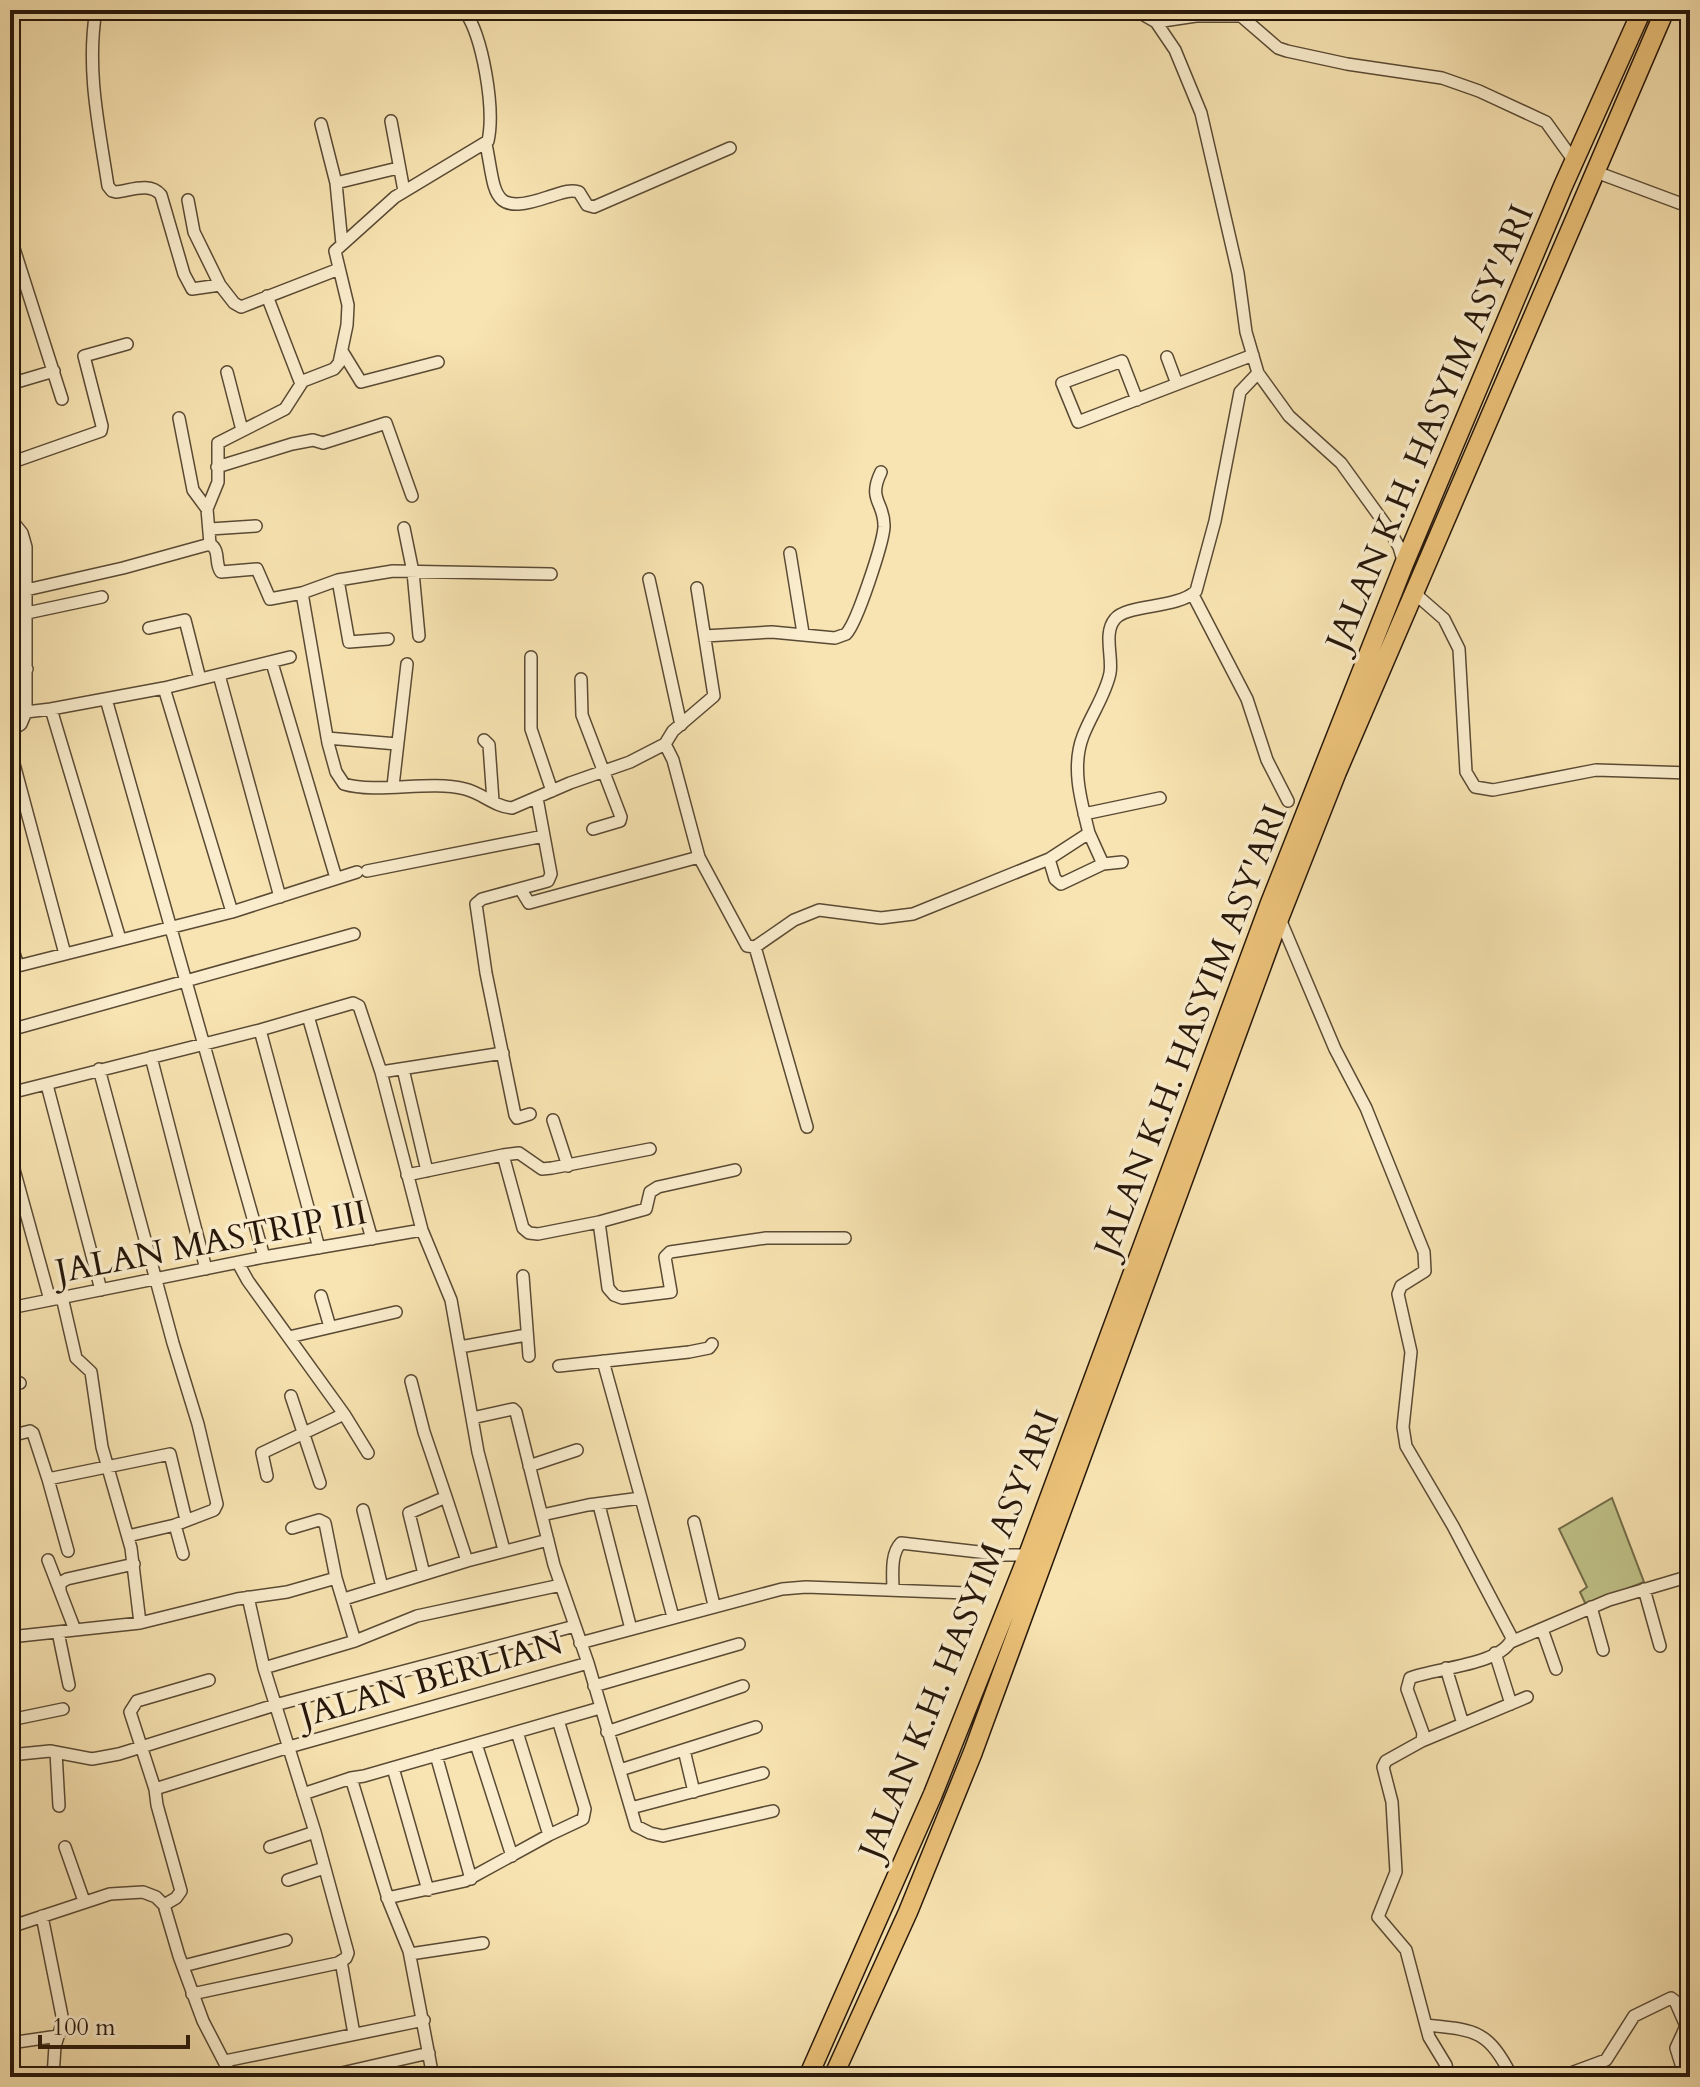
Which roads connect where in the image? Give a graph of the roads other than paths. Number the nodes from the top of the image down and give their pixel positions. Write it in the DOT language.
graph roads {
  1 [pos="96,10"];
  2 [pos="464,10"];
  3 [pos="1135,10"];
  4 [pos="1642,10"];
  5 [pos="1665,10"];
  6 [pos="1156,22"];
  7 [pos="391,121"];
  8 [pos="321,124"];
  9 [pos="486,144"];
  10 [pos="730,148"];
  11 [pos="1574,161"];
  12 [pos="398,168"];
  13 [pos="1596,172"];
  14 [pos="336,183"];
  15 [pos="1588,190"];
  16 [pos="404,191"];
  17 [pos="188,200"];
  18 [pos="1690,207"];
  19 [pos="10,236"];
  20 [pos="342,244"];
  21 [pos="339,269"];
  22 [pos="220,285"];
  23 [pos="1518,292"];
  24 [pos="267,296"];
  25 [pos="1528,329"];
  26 [pos="127,344"];
  27 [pos="342,351"];
  28 [pos="1253,355"];
  29 [pos="1167,357"];
  30 [pos="438,362"];
  31 [pos="54,371"];
  32 [pos="227,372"];
  33 [pos="1258,373"];
  34 [pos="10,384"];
  35 [pos="301,384"];
  36 [pos="1177,384"];
  37 [pos="62,399"];
  38 [pos="1137,400"];
  39 [pos="179,418"];
  40 [pos="1465,419"];
  41 [pos="242,430"];
  42 [pos="10,463"];
  43 [pos="217,467"];
  44 [pos="881,472"];
  45 [pos="412,496"];
  46 [pos="207,509"];
  47 [pos="10,518"];
  48 [pos="256,526"];
  49 [pos="404,528"];
  50 [pos="210,529"];
  51 [pos="210,544"];
  52 [pos="790,553"];
  53 [pos="1404,564"];
  54 [pos="413,572"];
  55 [pos="551,574"];
  56 [pos="649,579"];
  57 [pos="338,580"];
  58 [pos="697,588"];
  59 [pos="26,590"];
  60 [pos="1415,591"];
  61 [pos="302,593"];
  62 [pos="1193,595"];
  63 [pos="102,597"];
  64 [pos="27,613"];
  65 [pos="149,628"];
  66 [pos="803,633"];
  67 [pos="419,636"];
  68 [pos="705,636"];
  69 [pos="388,639"];
  70 [pos="290,657"];
  71 [pos="531,657"];
  72 [pos="272,663"];
  73 [pos="407,664"];
  74 [pos="27,669"];
  75 [pos="10,670"];
  76 [pos="219,675"];
  77 [pos="200,679"];
  78 [pos="581,679"];
  79 [pos="164,688"];
  80 [pos="106,699"];
  81 [pos="51,709"];
  82 [pos="26,712"];
  83 [pos="681,725"];
  84 [pos="10,731"];
  85 [pos="327,738"];
  86 [pos="484,740"];
  87 [pos="397,744"];
  88 [pos="665,744"];
  89 [pos="10,749"];
  90 [pos="602,772"];
  91 [pos="1690,773"];
  92 [pos="393,786"];
  93 [pos="552,791"];
  94 [pos="537,798"];
  95 [pos="1160,798"];
  96 [pos="493,801"];
  97 [pos="1288,801"];
  98 [pos="1084,814"];
  99 [pos="593,829"];
  100 [pos="1089,833"];
  101 [pos="544,836"];
  102 [pos="699,857"];
  103 [pos="1049,859"];
  104 [pos="1122,862"];
  105 [pos="1103,864"];
  106 [pos="336,878"];
  107 [pos="521,890"];
  108 [pos="280,897"];
  109 [pos="232,912"];
  110 [pos="1279,919"];
  111 [pos="170,927"];
  112 [pos="354,934"];
  113 [pos="120,939"];
  114 [pos="10,940"];
  115 [pos="755,947"];
  116 [pos="65,954"];
  117 [pos="14,967"];
  118 [pos="185,980"];
  119 [pos="308,1016"];
  120 [pos="10,1030"];
  121 [pos="260,1030"];
  122 [pos="203,1043"];
  123 [pos="503,1053"];
  124 [pos="151,1057"];
  125 [pos="99,1069"];
  126 [pos="403,1069"];
  127 [pos="381,1072"];
  128 [pos="47,1085"];
  129 [pos="10,1093"];
  130 [pos="530,1114"];
  131 [pos="553,1120"];
  132 [pos="807,1127"];
  133 [pos="650,1149"];
  134 [pos="10,1155"];
  135 [pos="503,1155"];
  136 [pos="568,1166"];
  137 [pos="735,1170"];
  138 [pos="427,1171"];
  139 [pos="407,1175"];
  140 [pos="599,1222"];
  141 [pos="422,1230"];
  142 [pos="845,1238"];
  143 [pos="372,1239"];
  144 [pos="319,1248"];
  145 [pos="264,1257"];
  146 [pos="238,1263"];
  147 [pos="206,1269"];
  148 [pos="523,1276"];
  149 [pos="156,1279"];
  150 [pos="101,1290"];
  151 [pos="321,1296"];
  152 [pos="56,1298"];
  153 [pos="10,1308"];
  154 [pos="396,1312"];
  155 [pos="330,1327"];
  156 [pos="526,1335"];
  157 [pos="289,1337"];
  158 [pos="712,1344"];
  159 [pos="460,1347"];
  160 [pos="529,1356"];
  161 [pos="603,1361"];
  162 [pos="559,1366"];
  163 [pos="411,1381"];
  164 [pos="291,1396"];
  165 [pos="344,1414"];
  166 [pos="472,1418"];
  167 [pos="305,1434"];
  168 [pos="10,1436"];
  169 [pos="577,1450"];
  170 [pos="368,1453"];
  171 [pos="108,1465"];
  172 [pos="529,1466"];
  173 [pos="267,1476"];
  174 [pos="48,1479"];
  175 [pos="320,1483"];
  176 [pos="446,1497"];
  177 [pos="641,1498"];
  178 [pos="599,1505"];
  179 [pos="363,1510"];
  180 [pos="542,1515"];
  181 [pos="181,1522"];
  182 [pos="694,1522"];
  183 [pos="292,1528"];
  184 [pos="128,1536"];
  185 [pos="548,1540"];
  186 [pos="504,1550"];
  187 [pos="68,1551"];
  188 [pos="183,1554"];
  189 [pos="1028,1555"];
  190 [pos="48,1560"];
  191 [pos="467,1561"];
  192 [pos="134,1564"];
  193 [pos="424,1574"];
  194 [pos="1690,1576"];
  195 [pos="336,1578"];
  196 [pos="561,1585"];
  197 [pos="382,1587"];
  198 [pos="60,1589"];
  199 [pos="1644,1589"];
  200 [pos="893,1590"];
  201 [pos="967,1593"];
  202 [pos="248,1597"];
  203 [pos="344,1599"];
  204 [pos="714,1605"];
  205 [pos="1591,1607"];
  206 [pos="673,1617"];
  207 [pos="140,1623"];
  208 [pos="575,1626"];
  209 [pos="631,1629"];
  210 [pos="1542,1629"];
  211 [pos="75,1630"];
  212 [pos="58,1632"];
  213 [pos="10,1637"];
  214 [pos="355,1641"];
  215 [pos="1511,1642"];
  216 [pos="580,1643"];
  217 [pos="739,1644"];
  218 [pos="1660,1646"];
  219 [pos="1603,1650"];
  220 [pos="1495,1653"];
  221 [pos="588,1663"];
  222 [pos="264,1668"];
  223 [pos="1446,1668"];
  224 [pos="1556,1669"];
  225 [pos="209,1680"];
  226 [pos="69,1685"];
  227 [pos="594,1686"];
  228 [pos="743,1686"];
  229 [pos="1527,1697"];
  230 [pos="1511,1704"];
  231 [pos="275,1705"];
  232 [pos="600,1708"];
  233 [pos="63,1709"];
  234 [pos="10,1720"];
  235 [pos="558,1720"];
  236 [pos="1463,1724"];
  237 [pos="756,1727"];
  238 [pos="517,1732"];
  239 [pos="607,1732"];
  240 [pos="1422,1741"];
  241 [pos="476,1744"];
  242 [pos="289,1747"];
  243 [pos="142,1748"];
  244 [pos="684,1750"];
  245 [pos="56,1752"];
  246 [pos="10,1755"];
  247 [pos="436,1755"];
  248 [pos="393,1768"];
  249 [pos="620,1770"];
  250 [pos="763,1773"];
  251 [pos="351,1778"];
  252 [pos="155,1789"];
  253 [pos="694,1792"];
  254 [pos="303,1794"];
  255 [pos="59,1806"];
  256 [pos="631,1808"];
  257 [pos="773,1811"];
  258 [pos="315,1832"];
  259 [pos="549,1835"];
  260 [pos="65,1847"];
  261 [pos="270,1847"];
  262 [pos="512,1856"];
  263 [pos="324,1868"];
  264 [pos="471,1879"];
  265 [pos="288,1880"];
  266 [pos="428,1890"];
  267 [pos="387,1898"];
  268 [pos="84,1901"];
  269 [pos="164,1905"];
  270 [pos="42,1916"];
  271 [pos="10,1927"];
  272 [pos="286,1940"];
  273 [pos="483,1943"];
  274 [pos="410,1954"];
  275 [pos="341,1961"];
  276 [pos="183,1966"];
  277 [pos="192,1994"];
  278 [pos="424,2020"];
  279 [pos="1426,2025"];
  280 [pos="354,2034"];
  281 [pos="58,2036"];
  282 [pos="10,2043"];
  283 [pos="429,2053"];
  284 [pos="225,2061"];
  285 [pos="234,2076"];
  286 [pos="53,2077"];
  287 [pos="324,2077"];
  288 [pos="433,2077"];
  289 [pos="808,2077"];
  290 [pos="833,2077"];
  291 [pos="1449,2077"];
  292 [pos="1512,2077"];
  293 [pos="1560,2077"];
  294 [pos="1685,2077"];
  1 -- 22 [label="street"];
  2 -- 9 [label="street"];
  3 -- 6 [label="street"];
  4 -- 11 [label="highway, JALAN K.H. HASYIM ASY'ARI"];
  5 -- 13 [label="highway, JALAN K.H. HASYIM ASY'ARI"];
  6 -- 11 [label="street"];
  6 -- 28 [label="street"];
  7 -- 12 [label="street"];
  8 -- 14 [label="street"];
  9 -- 10 [label="street"];
  9 -- 16 [label="street"];
  11 -- 23 [label="highway, JALAN K.H. HASYIM ASY'ARI"];
  12 -- 14 [label="street"];
  12 -- 16 [label="street"];
  13 -- 15 [label="highway, JALAN K.H. HASYIM ASY'ARI"];
  13 -- 18 [label="street"];
  14 -- 20 [label="street"];
  15 -- 23 [label="highway"];
  15 -- 25 [label="highway, JALAN K.H. HASYIM ASY'ARI"];
  16 -- 20 [label="street"];
  17 -- 22 [label="street"];
  19 -- 31 [label="street"];
  20 -- 21 [label="street"];
  21 -- 24 [label="street"];
  21 -- 27 [label="street"];
  22 -- 24 [label="street"];
  23 -- 40 [label="highway, JALAN K.H. HASYIM ASY'ARI"];
  24 -- 35 [label="street"];
  25 -- 40 [label="highway"];
  25 -- 60 [label="highway, JALAN K.H. HASYIM ASY'ARI"];
  26 -- 42 [label="street"];
  27 -- 30 [label="street"];
  27 -- 35 [label="street"];
  28 -- 33 [label="street"];
  28 -- 36 [label="street"];
  29 -- 36 [label="street"];
  31 -- 34 [label="street"];
  31 -- 37 [label="street"];
  32 -- 41 [label="street"];
  33 -- 53 [label="street"];
  33 -- 62 [label="street"];
  35 -- 41 [label="street"];
  36 -- 38 [label="street"];
  38 -- 38 [label="street"];
  39 -- 46 [label="street"];
  40 -- 53 [label="highway, JALAN K.H. HASYIM ASY'ARI"];
  41 -- 43 [label="street"];
  43 -- 45 [label="street"];
  43 -- 46 [label="street"];
  44 -- 66 [label="street"];
  46 -- 50 [label="street"];
  47 -- 59 [label="street"];
  48 -- 50 [label="street"];
  49 -- 54 [label="street"];
  50 -- 51 [label="street"];
  51 -- 59 [label="street"];
  51 -- 61 [label="street"];
  52 -- 66 [label="street"];
  53 -- 189 [label="highway, JALAN K.H. HASYIM ASY'ARI"];
  54 -- 55 [label="street"];
  54 -- 57 [label="street"];
  54 -- 67 [label="street"];
  56 -- 83 [label="street"];
  57 -- 61 [label="street"];
  57 -- 69 [label="street"];
  58 -- 68 [label="street"];
  59 -- 64 [label="street"];
  60 -- 91 [label="street"];
  60 -- 110 [label="highway, JALAN K.H. HASYIM ASY'ARI"];
  61 -- 85 [label="street"];
  62 -- 97 [label="street"];
  62 -- 98 [label="street"];
  63 -- 64 [label="street"];
  64 -- 74 [label="street"];
  65 -- 77 [label="street"];
  66 -- 68 [label="street"];
  68 -- 83 [label="street"];
  70 -- 72 [label="street"];
  71 -- 93 [label="street"];
  72 -- 76 [label="street"];
  72 -- 106 [label="street"];
  73 -- 87 [label="street"];
  74 -- 75 [label="street"];
  74 -- 82 [label="street"];
  76 -- 77 [label="street"];
  76 -- 108 [label="street"];
  77 -- 79 [label="street"];
  78 -- 90 [label="street"];
  79 -- 80 [label="street"];
  79 -- 109 [label="street"];
  80 -- 81 [label="street"];
  80 -- 111 [label="street"];
  81 -- 82 [label="street"];
  81 -- 113 [label="street"];
  82 -- 84 [label="street"];
  83 -- 88 [label="street"];
  85 -- 87 [label="street"];
  85 -- 92 [label="street"];
  86 -- 96 [label="street"];
  87 -- 92 [label="street"];
  88 -- 90 [label="street"];
  88 -- 102 [label="street"];
  89 -- 116 [label="street"];
  90 -- 93 [label="street"];
  90 -- 99 [label="street"];
  92 -- 96 [label="street"];
  93 -- 94 [label="street"];
  94 -- 96 [label="street"];
  94 -- 101 [label="street"];
  95 -- 98 [label="street"];
  98 -- 100 [label="street"];
  100 -- 103 [label="street"];
  100 -- 105 [label="street"];
  101 -- 106 [label="street"];
  101 -- 107 [label="street"];
  102 -- 107 [label="street"];
  102 -- 115 [label="street"];
  103 -- 105 [label="street"];
  103 -- 115 [label="street"];
  104 -- 105 [label="street"];
  106 -- 108 [label="street"];
  107 -- 123 [label="street"];
  108 -- 109 [label="street"];
  109 -- 111 [label="street"];
  110 -- 215 [label="street"];
  110 -- 290 [label="highway, JALAN K.H. HASYIM ASY'ARI"];
  111 -- 113 [label="street"];
  111 -- 118 [label="street"];
  112 -- 118 [label="street"];
  113 -- 116 [label="street"];
  114 -- 117 [label="street"];
  115 -- 132 [label="street"];
  116 -- 117 [label="street"];
  118 -- 120 [label="street"];
  118 -- 122 [label="street"];
  119 -- 121 [label="street"];
  119 -- 127 [label="street"];
  119 -- 143 [label="street"];
  121 -- 122 [label="street"];
  121 -- 144 [label="street"];
  122 -- 124 [label="street"];
  122 -- 145 [label="street"];
  123 -- 126 [label="street"];
  123 -- 130 [label="street"];
  124 -- 125 [label="street"];
  124 -- 147 [label="street"];
  125 -- 128 [label="street"];
  125 -- 149 [label="street"];
  126 -- 127 [label="street"];
  126 -- 138 [label="street"];
  127 -- 139 [label="street"];
  128 -- 129 [label="street"];
  128 -- 150 [label="street"];
  131 -- 136 [label="street"];
  133 -- 136 [label="street"];
  134 -- 152 [label="street"];
  135 -- 136 [label="street"];
  135 -- 138 [label="street"];
  135 -- 140 [label="street"];
  137 -- 140 [label="street"];
  138 -- 139 [label="street"];
  139 -- 141 [label="street"];
  140 -- 142 [label="street"];
  141 -- 143 [label="street, JALAN MASTRIP III"];
  141 -- 159 [label="street"];
  143 -- 144 [label="street, JALAN MASTRIP III"];
  144 -- 145 [label="street, JALAN MASTRIP III"];
  145 -- 146 [label="street, JALAN MASTRIP III"];
  146 -- 147 [label="street, JALAN MASTRIP III"];
  146 -- 157 [label="street"];
  147 -- 149 [label="street, JALAN MASTRIP III"];
  148 -- 156 [label="street"];
  149 -- 150 [label="street, JALAN MASTRIP III"];
  149 -- 181 [label="street"];
  150 -- 152 [label="street, JALAN MASTRIP III"];
  151 -- 155 [label="street"];
  152 -- 153 [label="street, JALAN MASTRIP III"];
  152 -- 171 [label="street"];
  154 -- 155 [label="street"];
  155 -- 157 [label="street"];
  156 -- 159 [label="street"];
  156 -- 160 [label="street"];
  157 -- 165 [label="street"];
  158 -- 161 [label="street"];
  159 -- 166 [label="street"];
  161 -- 162 [label="street"];
  161 -- 177 [label="street"];
  163 -- 176 [label="street"];
  164 -- 167 [label="street"];
  165 -- 167 [label="street"];
  165 -- 170 [label="street"];
  166 -- 172 [label="street"];
  166 -- 186 [label="street"];
  167 -- 173 [label="street"];
  167 -- 175 [label="street"];
  168 -- 174 [label="street"];
  169 -- 172 [label="street"];
  171 -- 174 [label="street"];
  171 -- 181 [label="street"];
  171 -- 184 [label="street"];
  172 -- 180 [label="street"];
  174 -- 187 [label="street"];
  176 -- 191 [label="street"];
  176 -- 193 [label="street"];
  177 -- 178 [label="street"];
  177 -- 206 [label="street"];
  178 -- 180 [label="street"];
  178 -- 209 [label="street"];
  179 -- 197 [label="street"];
  180 -- 185 [label="street"];
  181 -- 184 [label="street"];
  181 -- 188 [label="street"];
  182 -- 204 [label="street"];
  183 -- 195 [label="street"];
  184 -- 192 [label="street"];
  185 -- 186 [label="street"];
  185 -- 196 [label="street"];
  186 -- 191 [label="street"];
  189 -- 200 [label="street"];
  189 -- 289 [label="highway, JALAN K.H. HASYIM ASY'ARI"];
  190 -- 198 [label="street"];
  191 -- 193 [label="street"];
  192 -- 198 [label="street"];
  192 -- 207 [label="street"];
  193 -- 197 [label="street"];
  194 -- 199 [label="street"];
  195 -- 202 [label="street"];
  195 -- 203 [label="street"];
  196 -- 208 [label="street"];
  196 -- 214 [label="street"];
  197 -- 203 [label="street"];
  198 -- 211 [label="street"];
  199 -- 205 [label="street"];
  199 -- 218 [label="street"];
  200 -- 201 [label="street"];
  200 -- 204 [label="street"];
  202 -- 207 [label="street"];
  202 -- 222 [label="street"];
  203 -- 214 [label="street"];
  204 -- 206 [label="street"];
  205 -- 210 [label="street"];
  205 -- 219 [label="street"];
  206 -- 209 [label="street"];
  207 -- 211 [label="street"];
  208 -- 216 [label="street"];
  208 -- 231 [label="street"];
  209 -- 216 [label="street"];
  210 -- 215 [label="street"];
  210 -- 224 [label="street"];
  211 -- 212 [label="street"];
  212 -- 213 [label="street"];
  212 -- 226 [label="street"];
  214 -- 222 [label="street"];
  215 -- 220 [label="street"];
  216 -- 221 [label="street"];
  217 -- 227 [label="street"];
  220 -- 223 [label="street"];
  220 -- 230 [label="street"];
  221 -- 227 [label="street"];
  221 -- 242 [label="street, JALAN BERLIAN"];
  222 -- 231 [label="street"];
  223 -- 236 [label="street"];
  223 -- 240 [label="street"];
  225 -- 243 [label="street"];
  227 -- 232 [label="street"];
  228 -- 239 [label="street"];
  229 -- 230 [label="street"];
  230 -- 236 [label="street"];
  231 -- 242 [label="street"];
  231 -- 243 [label="street"];
  232 -- 235 [label="street"];
  232 -- 239 [label="street"];
  233 -- 234 [label="street"];
  235 -- 238 [label="street"];
  235 -- 259 [label="street"];
  236 -- 240 [label="street"];
  237 -- 244 [label="street"];
  238 -- 241 [label="street"];
  238 -- 259 [label="street"];
  239 -- 249 [label="street"];
  240 -- 279 [label="street"];
  241 -- 247 [label="street"];
  241 -- 262 [label="street"];
  242 -- 252 [label="street, JALAN BERLIAN"];
  242 -- 254 [label="street"];
  243 -- 245 [label="street"];
  243 -- 252 [label="street"];
  244 -- 249 [label="street"];
  244 -- 253 [label="street"];
  245 -- 246 [label="street"];
  245 -- 255 [label="street"];
  247 -- 248 [label="street"];
  247 -- 264 [label="street"];
  248 -- 251 [label="street"];
  248 -- 266 [label="street"];
  249 -- 256 [label="street"];
  250 -- 253 [label="street"];
  251 -- 254 [label="street"];
  251 -- 267 [label="street"];
  252 -- 269 [label="street"];
  253 -- 256 [label="street"];
  254 -- 258 [label="street"];
  256 -- 257 [label="street"];
  258 -- 261 [label="street"];
  258 -- 263 [label="street"];
  259 -- 262 [label="street"];
  260 -- 268 [label="street"];
  262 -- 264 [label="street"];
  263 -- 265 [label="street"];
  263 -- 275 [label="street"];
  264 -- 266 [label="street"];
  266 -- 267 [label="street"];
  267 -- 274 [label="street"];
  268 -- 269 [label="street"];
  268 -- 270 [label="street"];
  269 -- 276 [label="street"];
  270 -- 271 [label="street"];
  270 -- 281 [label="street"];
  272 -- 276 [label="street"];
  273 -- 274 [label="street"];
  274 -- 278 [label="street"];
  275 -- 277 [label="street"];
  275 -- 280 [label="street"];
  276 -- 277 [label="street"];
  277 -- 284 [label="street"];
  278 -- 280 [label="street"];
  278 -- 283 [label="street"];
  279 -- 291 [label="street"];
  279 -- 292 [label="street"];
  280 -- 284 [label="street"];
  281 -- 282 [label="street"];
  281 -- 286 [label="street"];
  283 -- 287 [label="street"];
  283 -- 288 [label="street"];
  284 -- 285 [label="street"];
  293 -- 294 [label="street"];
}
